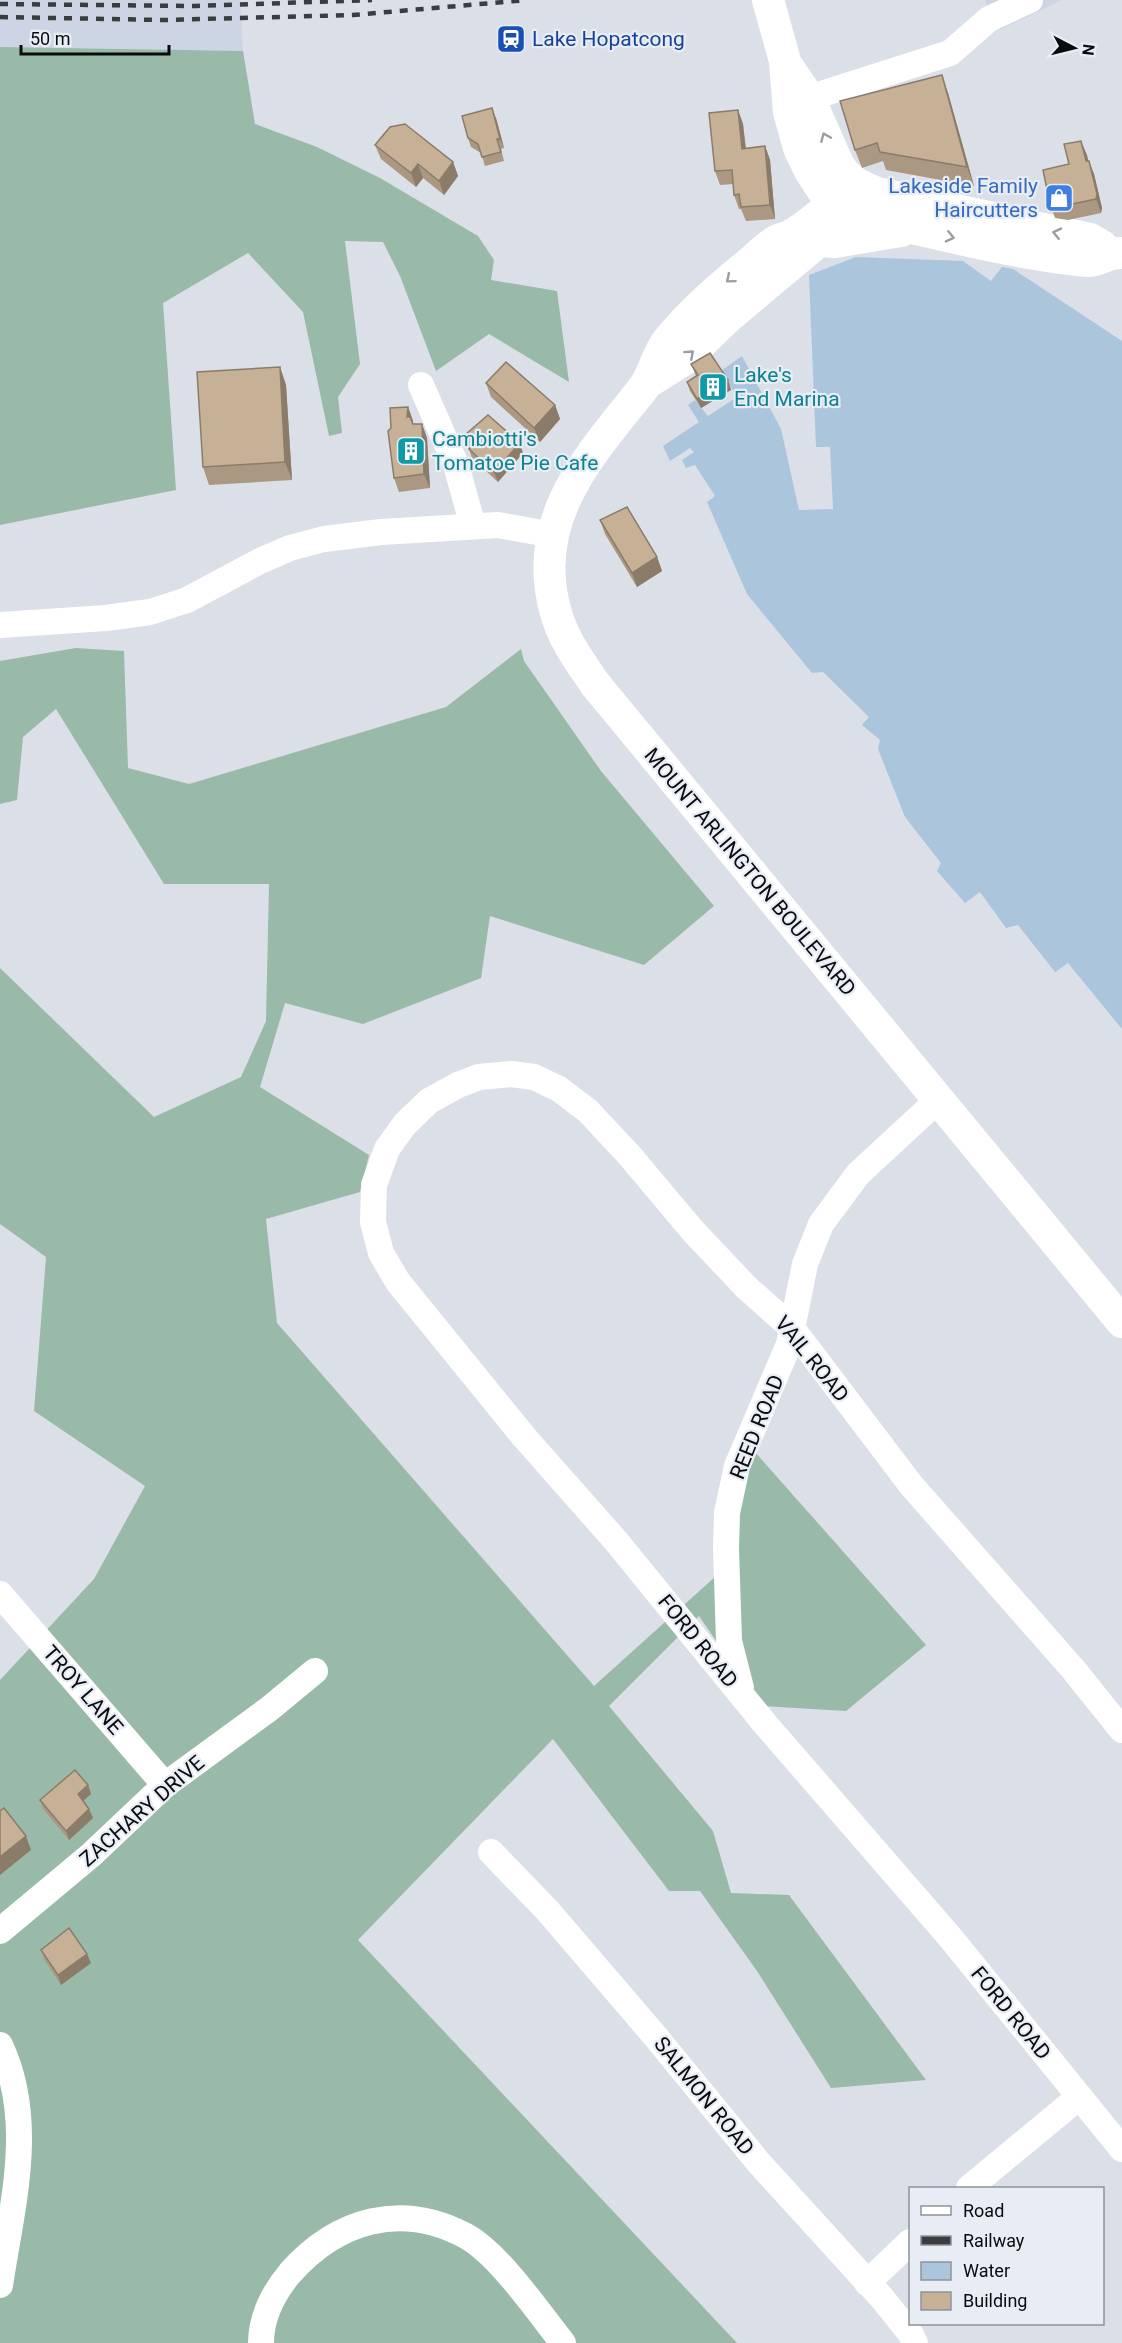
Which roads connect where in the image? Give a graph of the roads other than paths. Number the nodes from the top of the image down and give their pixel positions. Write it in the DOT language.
graph roads {
  1 [pos="768,0"];
  2 [pos="1030,0"];
  3 [pos="785,61"];
  4 [pos="809,98"];
  5 [pos="799,148"];
  6 [pos="845,197"];
  7 [pos="917,229"];
  8 [pos="776,241"];
  9 [pos="819,241"];
  10 [pos="1117,252"];
  11 [pos="647,383"];
  12 [pos="421,385"];
  13 [pos="473,526"];
  14 [pos="553,535"];
  15 [pos="0,625"];
  16 [pos="938,1100"];
  17 [pos="421,1108"];
  18 [pos="1122,1322"];
  19 [pos="792,1328"];
  20 [pos="4,1607"];
  21 [pos="315,1671"];
  22 [pos="744,1698"];
  23 [pos="1122,1730"];
  24 [pos="165,1785"];
  25 [pos="491,1852"];
  26 [pos="0,1931"];
  27 [pos="0,2045"];
  28 [pos="1079,2097"];
  29 [pos="1122,2149"];
  30 [pos="970,2187"];
  31 [pos="909,2243"];
  32 [pos="867,2283"];
  33 [pos="0,2285"];
  34 [pos="261,2343"];
  35 [pos="563,2343"];
  36 [pos="915,2343"];
  1 -- 3 [label="main road"];
  2 -- 4 [label="street"];
  3 -- 4 [label="main road"];
  3 -- 5 [label="main road"];
  6 -- 4 [label="main road, one-way"];
  5 -- 6 [label="main road"];
  5 -- 8 [label="main road"];
  6 -- 7 [label="main road"];
  6 -- 8 [label="main road"];
  6 -- 9 [label="main road"];
  10 -- 6 [label="main road, one-way"];
  7 -- 9 [label="main road"];
  7 -- 10 [label="main road, one-way"];
  8 -- 11 [label="main road, one-way"];
  11 -- 9 [label="main road, one-way"];
  11 -- 14 [label="main road, MOUNT ARLINGTON BOULEVARD"];
  12 -- 13 [label="street"];
  13 -- 14 [label="street"];
  13 -- 15 [label="street"];
  14 -- 16 [label="main road, MOUNT ARLINGTON BOULEVARD"];
  16 -- 18 [label="main road, MOUNT ARLINGTON BOULEVARD"];
  16 -- 19 [label="street, REED ROAD"];
  17 -- 19 [label="street, VAIL ROAD"];
  17 -- 22 [label="street, FORD ROAD"];
  19 -- 22 [label="street, REED ROAD"];
  19 -- 23 [label="street, VAIL ROAD"];
  20 -- 24 [label="street, TROY LANE"];
  21 -- 24 [label="street, ZACHARY DRIVE"];
  22 -- 28 [label="street, FORD ROAD"];
  24 -- 26 [label="street, ZACHARY DRIVE"];
  25 -- 32 [label="street, SALMON ROAD"];
  27 -- 33 [label="street"];
  28 -- 29 [label="street, FORD ROAD"];
  28 -- 30 [label="street"];
  31 -- 32 [label="street"];
  32 -- 36 [label="street, SALMON ROAD"];
  34 -- 35 [label="street"];
}
